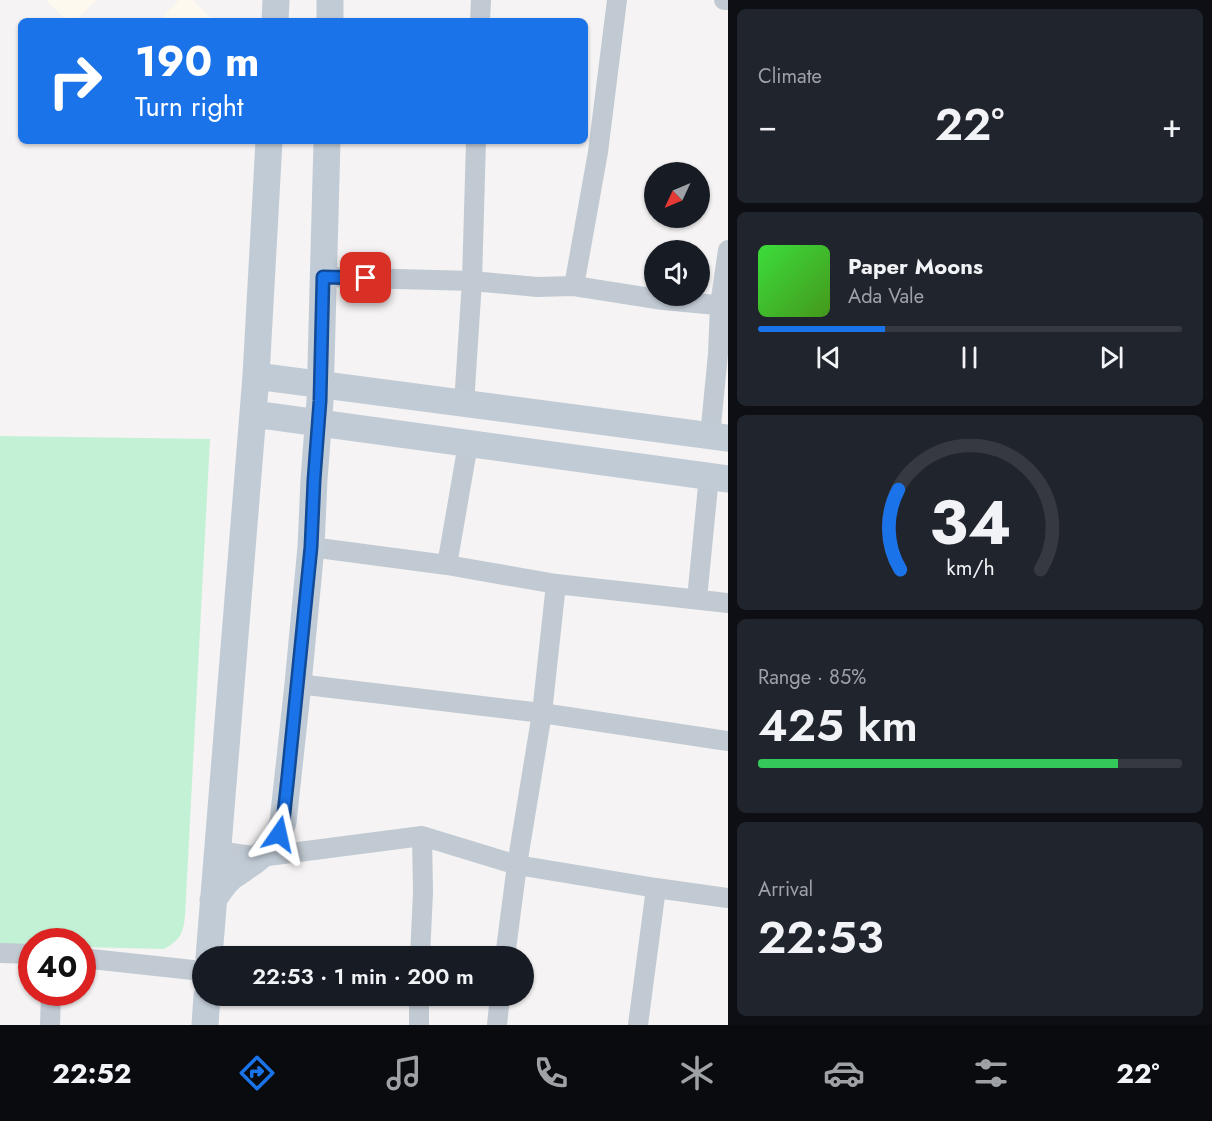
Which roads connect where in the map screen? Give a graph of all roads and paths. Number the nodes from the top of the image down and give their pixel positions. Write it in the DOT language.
graph roads {
  1 [pos="276,0"];
  2 [pos="330,0"];
  3 [pos="481,0"];
  4 [pos="617,0"];
  5 [pos="274,18"];
  6 [pos="330,18"];
  7 [pos="480,18"];
  8 [pos="268,144"];
  9 [pos="327,144"];
  10 [pos="476,144"];
  11 [pos="728,250"];
  12 [pos="323,277"];
  13 [pos="472,281"];
  14 [pos="574,286"];
  15 [pos="724,306"];
  16 [pos="256,376"];
  17 [pos="320,385"];
  18 [pos="464,404"];
  19 [pos="254,414"];
  20 [pos="318,423"];
  21 [pos="719,437"];
  22 [pos="468,444"];
  23 [pos="718,478"];
  24 [pos="311,547"];
  25 [pos="447,565"];
  26 [pos="556,584"];
  27 [pos="697,599"];
  28 [pos="728,603"];
  29 [pos="298,684"];
  30 [pos="542,713"];
  31 [pos="728,741"];
  32 [pos="422,836"];
  33 [pos="217,851"];
  34 [pos="260,857"];
  35 [pos="517,864"];
  36 [pos="656,888"];
  37 [pos="728,898"];
  38 [pos="213,900"];
  39 [pos="210,946"];
  40 [pos="421,946"];
  41 [pos="506,946"];
  42 [pos="0,953"];
  43 [pos="18,954"];
  44 [pos="96,960"];
  45 [pos="192,970"];
  46 [pos="51,1006"];
  47 [pos="206,1006"];
  48 [pos="419,1006"];
  49 [pos="499,1006"];
  50 [pos="50,1025"];
  51 [pos="205,1025"];
  52 [pos="419,1025"];
  53 [pos="496,1025"];
  54 [pos="638,1025"];
  1 -- 5 [label="street"];
  2 -- 6 [label="street"];
  3 -- 7 [label="street"];
  4 -- 14 [label="street"];
  8 -- 16 [label="street"];
  9 -- 12 [label="street"];
  10 -- 13 [label="street"];
  11 -- 15 [label="street"];
  12 -- 13 [label="street"];
  12 -- 17 [label="street"];
  13 -- 14 [label="street"];
  13 -- 18 [label="street"];
  14 -- 15 [label="street"];
  15 -- 21 [label="street"];
  16 -- 17 [label="street"];
  16 -- 19 [label="street"];
  17 -- 18 [label="street"];
  17 -- 20 [label="street"];
  18 -- 21 [label="street"];
  19 -- 20 [label="street"];
  19 -- 33 [label="street"];
  20 -- 22 [label="street"];
  20 -- 24 [label="street"];
  22 -- 23 [label="street"];
  22 -- 25 [label="street"];
  23 -- 27 [label="street"];
  24 -- 25 [label="street"];
  24 -- 29 [label="street"];
  25 -- 26 [label="street"];
  26 -- 27 [label="street"];
  26 -- 30 [label="street"];
  27 -- 28 [label="street"];
  29 -- 30 [label="street"];
  29 -- 34 [label="street"];
  30 -- 31 [label="street"];
  30 -- 35 [label="street"];
  32 -- 34 [label="street"];
  32 -- 35 [label="street"];
  32 -- 40 [label="street"];
  33 -- 34 [label="street"];
  33 -- 38 [label="street"];
  34 -- 38 [label="street"];
  35 -- 36 [label="street"];
  35 -- 41 [label="street"];
  36 -- 37 [label="street"];
  36 -- 54 [label="street"];
  38 -- 39 [label="street"];
  42 -- 43 [label="street"];
  44 -- 45 [label="street"];
  46 -- 50 [label="street"];
  47 -- 51 [label="street"];
  48 -- 52 [label="street"];
  49 -- 53 [label="street"];
}
